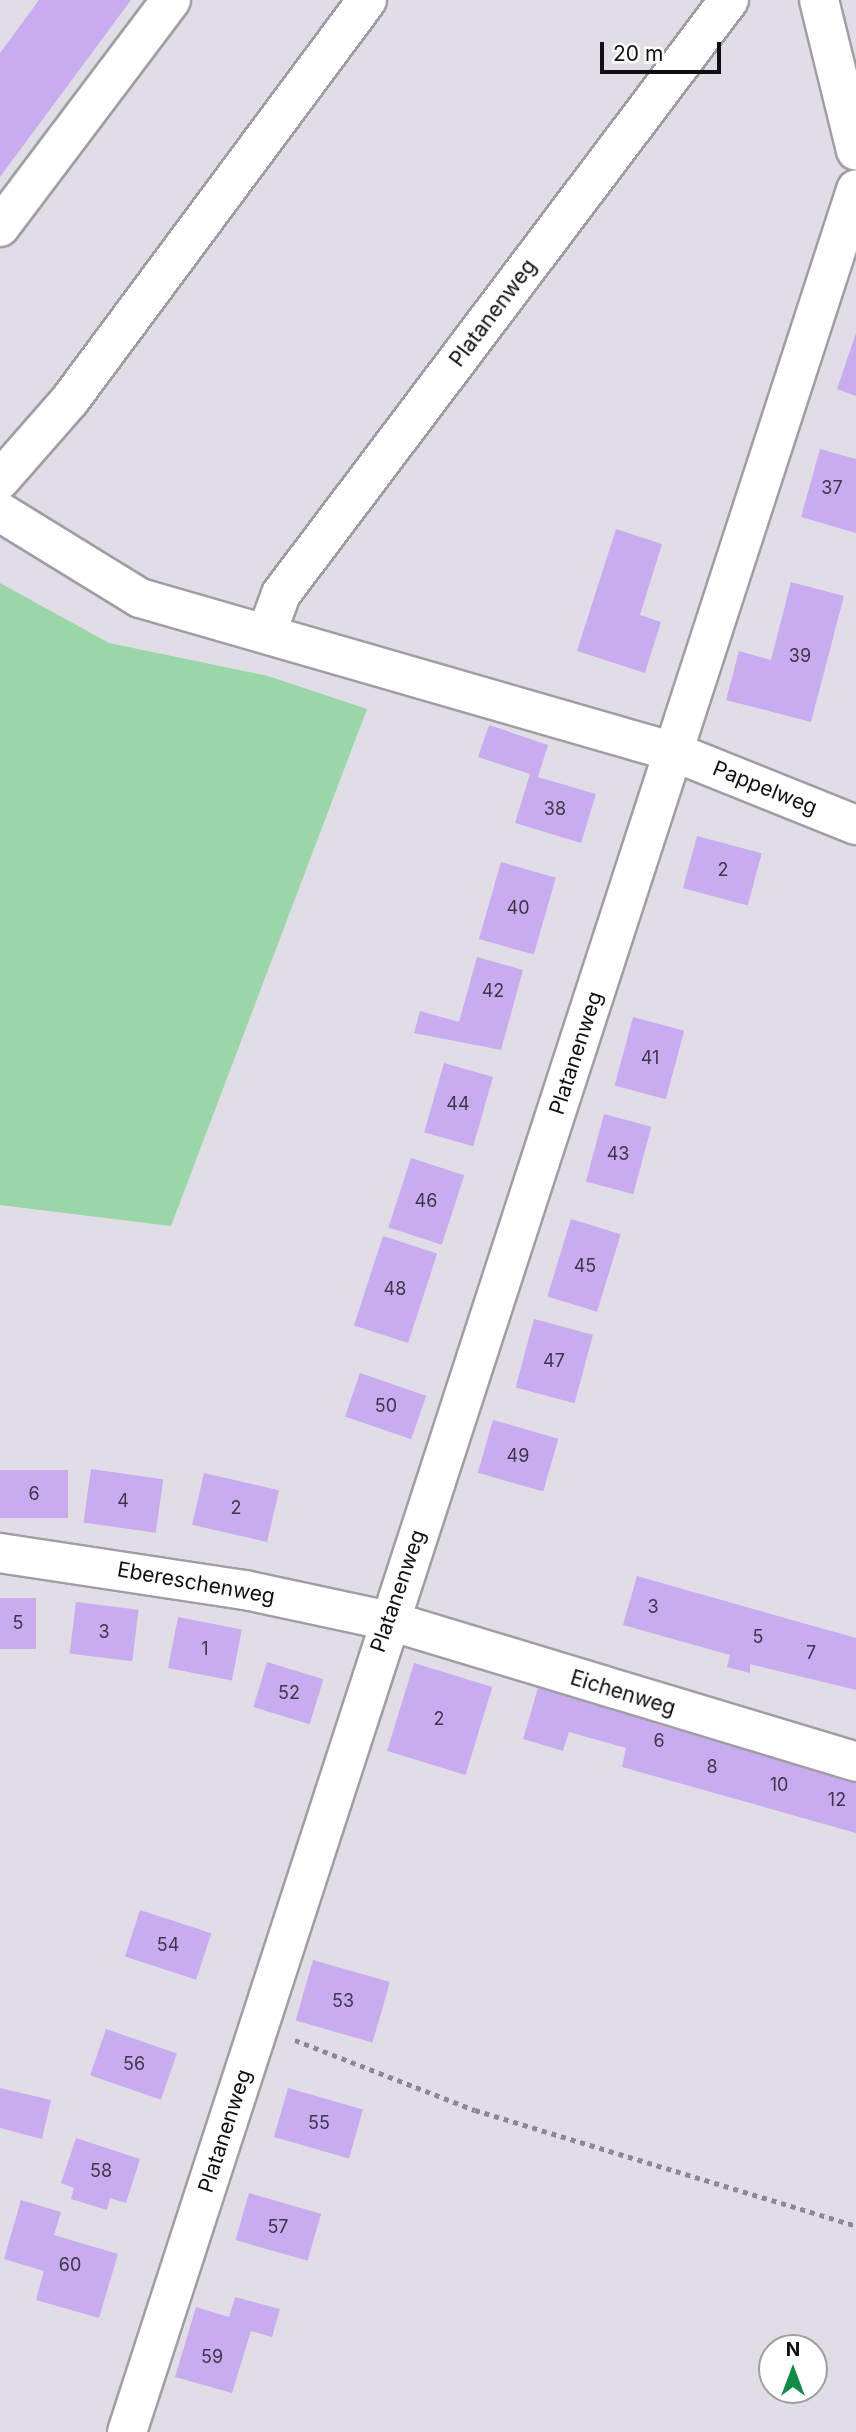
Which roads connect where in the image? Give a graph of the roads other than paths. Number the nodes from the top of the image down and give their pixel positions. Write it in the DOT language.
graph roads {
  1 [pos="171,0"];
  2 [pos="367,0"];
  3 [pos="729,0"];
  4 [pos="819,0"];
  5 [pos="856,151"];
  6 [pos="856,190"];
  7 [pos="0,227"];
  8 [pos="0,480"];
  9 [pos="0,512"];
  10 [pos="268,632"];
  11 [pos="674,752"];
  12 [pos="856,825"];
  13 [pos="0,1553"];
  14 [pos="390,1621"];
  15 [pos="856,1762"];
  16 [pos="127,2432"];
  1 -- 7 [label="street"];
  2 -- 8 [label="street"];
  3 -- 10 [label="street, Platanenweg"];
  4 -- 5 [label="street"];
  6 -- 11 [label="street, Platanenweg"];
  9 -- 10 [label="street"];
  10 -- 11 [label="street"];
  11 -- 12 [label="street, Pappelweg"];
  11 -- 14 [label="street, Platanenweg"];
  13 -- 14 [label="street, Ebereschenweg"];
  14 -- 15 [label="street, Eichenweg"];
  14 -- 16 [label="street, Platanenweg"];
}
